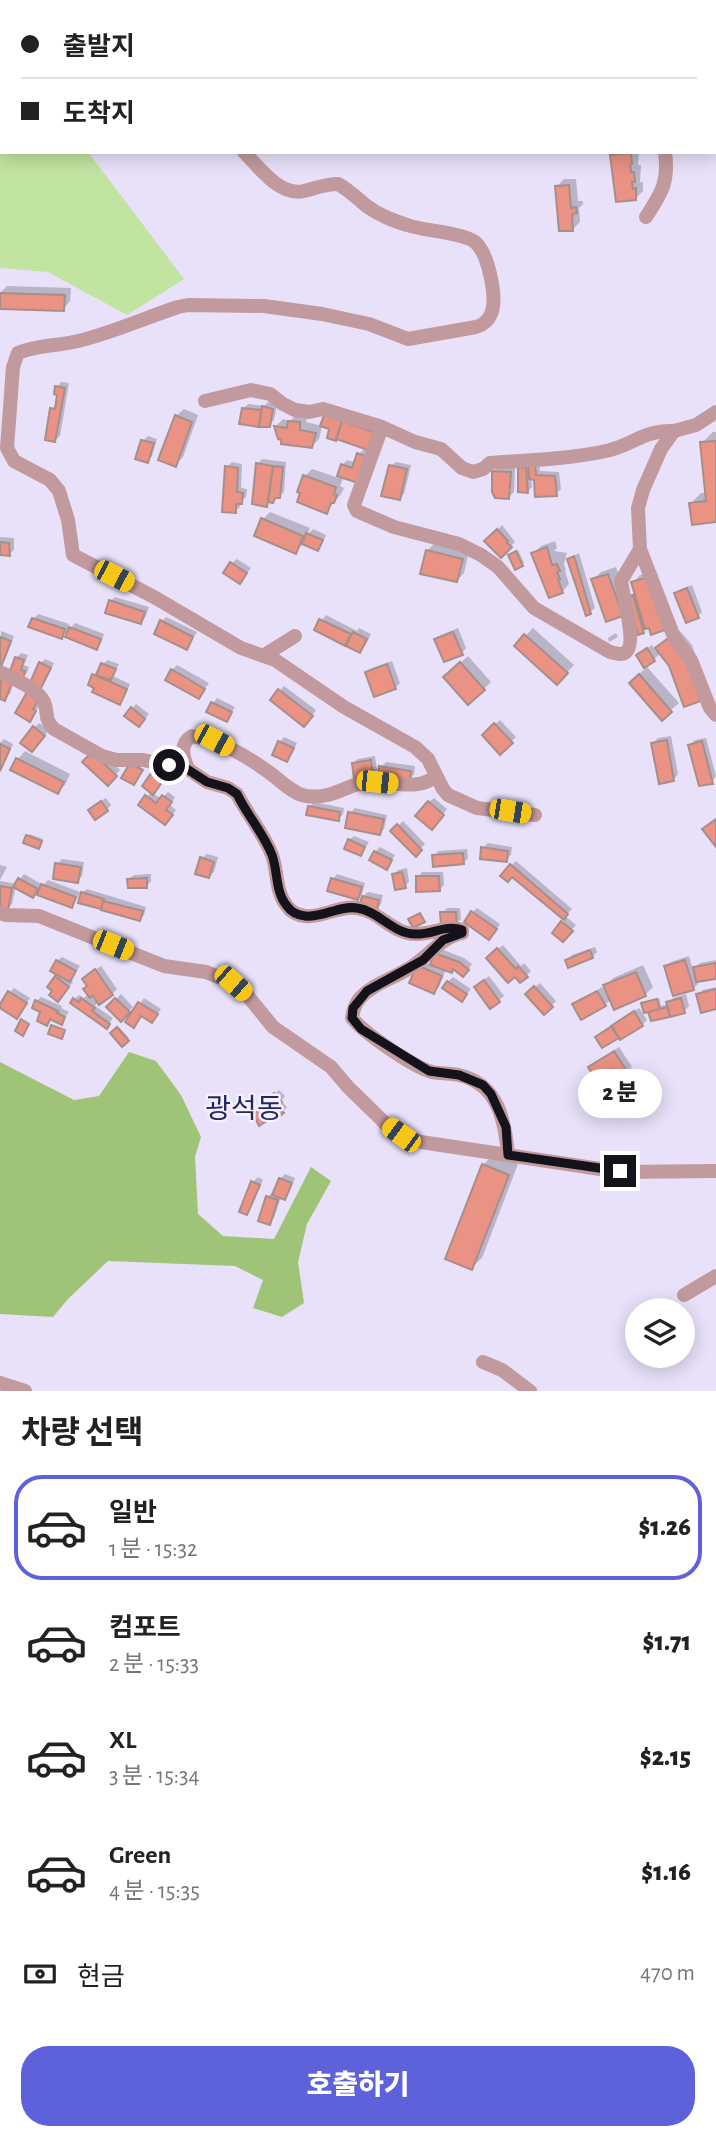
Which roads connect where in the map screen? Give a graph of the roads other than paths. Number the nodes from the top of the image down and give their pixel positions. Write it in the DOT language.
graph roads {
  1 [pos="246,154"];
  2 [pos="665,154"];
  3 [pos="646,216"];
  4 [pos="205,401"];
  5 [pos="716,412"];
  6 [pos="382,427"];
  7 [pos="674,431"];
  8 [pos="640,549"];
  9 [pos="295,636"];
  10 [pos="263,656"];
  11 [pos="0,672"];
  12 [pos="716,715"];
  13 [pos="187,769"];
  14 [pos="436,776"];
  15 [pos="535,815"];
  16 [pos="0,913"];
  17 [pos="508,1155"];
  18 [pos="716,1171"];
  19 [pos="716,1276"];
  20 [pos="684,1295"];
  21 [pos="482,1362"];
  22 [pos="0,1383"];
  23 [pos="25,1391"];
  24 [pos="530,1391"];
  1 -- 10 [label="street"];
  2 -- 3 [label="street"];
  4 -- 6 [label="street"];
  5 -- 7 [label="street"];
  6 -- 7 [label="street"];
  6 -- 8 [label="street"];
  7 -- 8 [label="street"];
  8 -- 12 [label="street"];
  9 -- 10 [label="street"];
  10 -- 14 [label="street"];
  11 -- 13 [label="street"];
  13 -- 14 [label="street"];
  13 -- 17 [label="street"];
  14 -- 15 [label="street"];
  16 -- 17 [label="street"];
  17 -- 18 [label="street"];
  19 -- 20 [label="street"];
  21 -- 24 [label="street"];
  22 -- 23 [label="street"];
}
